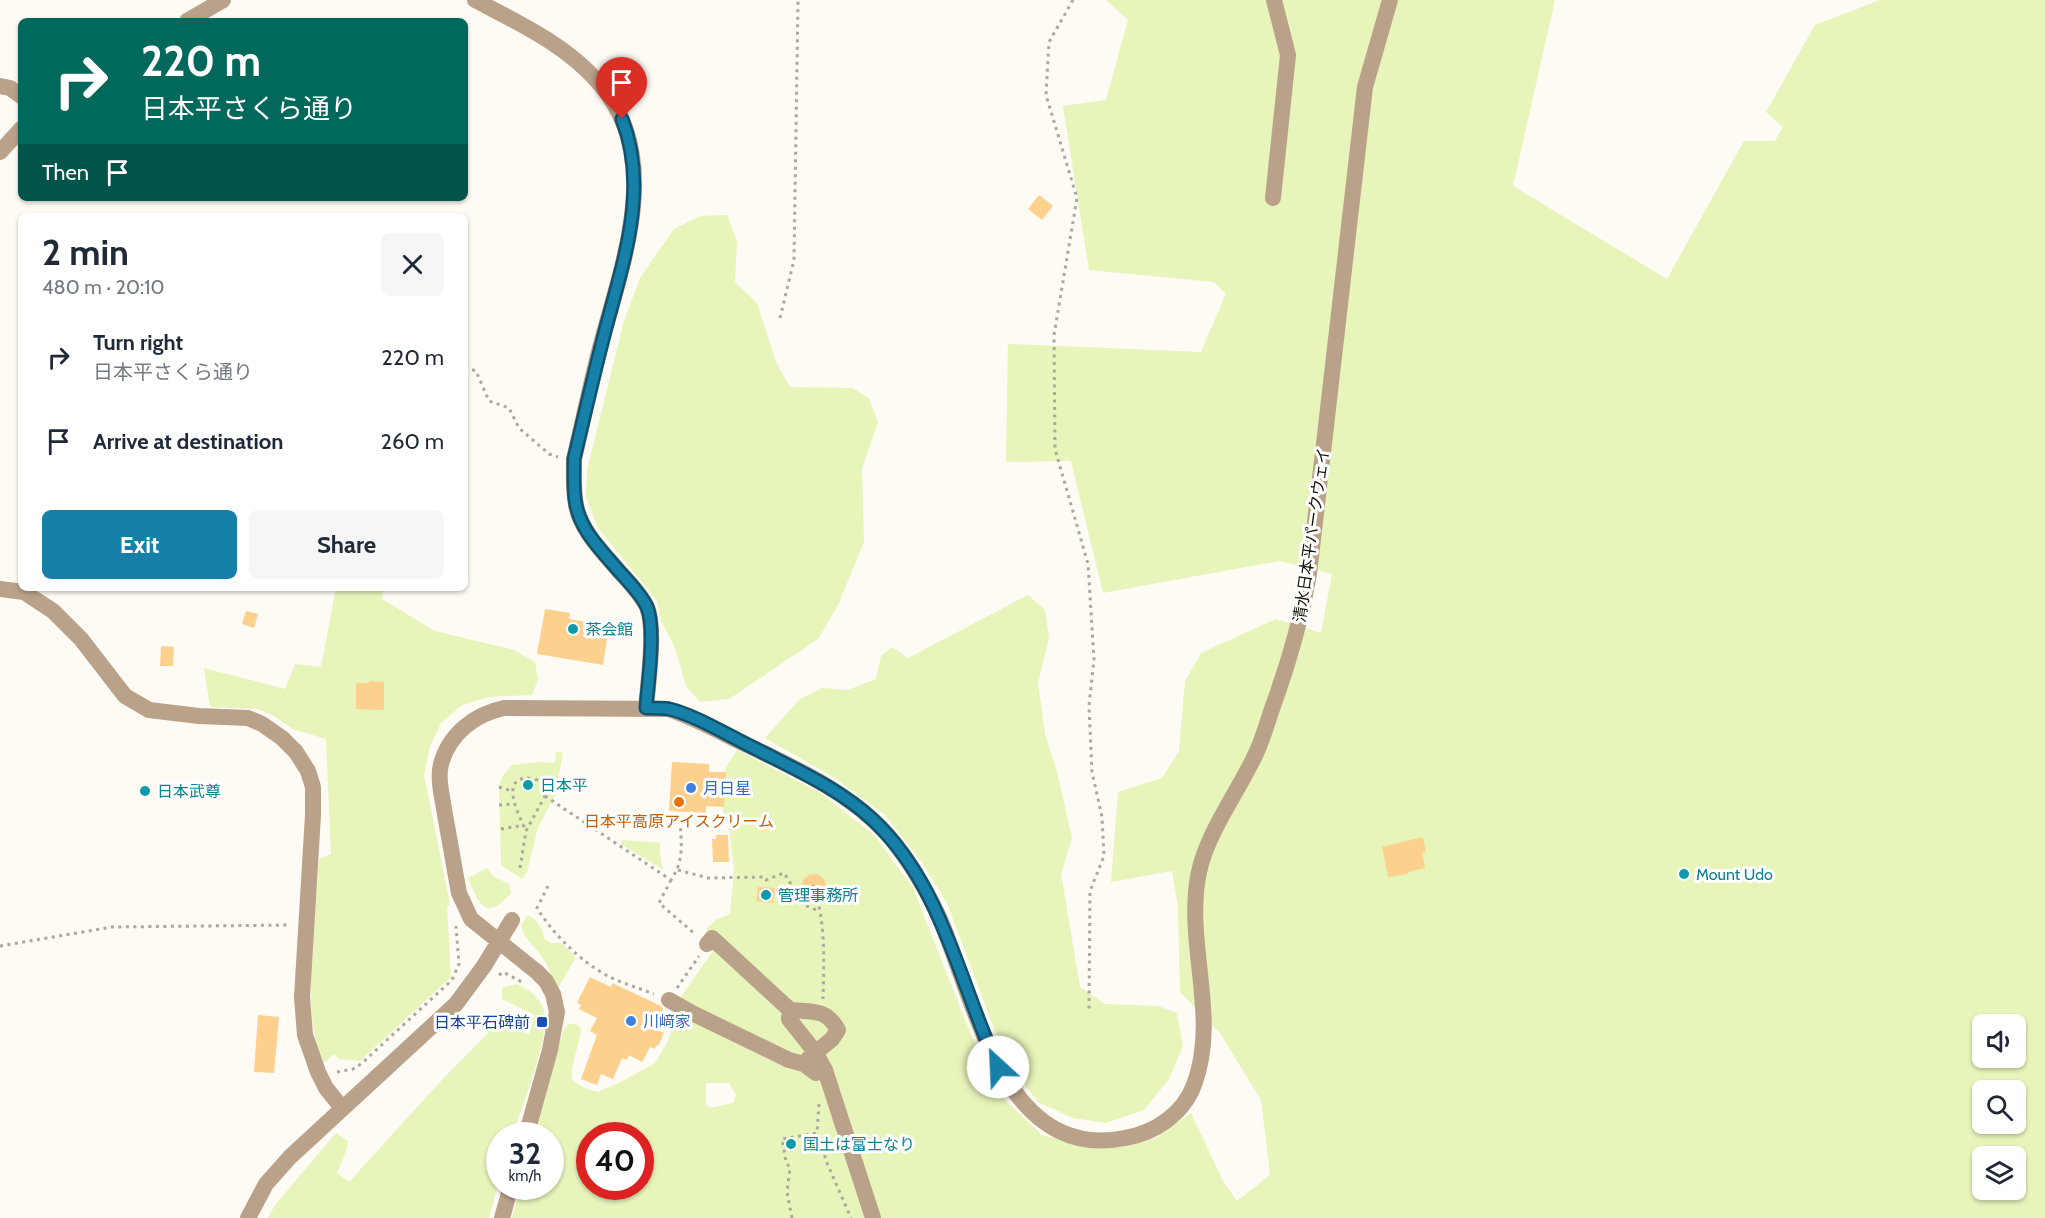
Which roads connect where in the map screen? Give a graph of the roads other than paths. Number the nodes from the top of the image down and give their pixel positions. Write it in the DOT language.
graph roads {
  1 [pos="223,0"];
  2 [pos="475,0"];
  3 [pos="1274,0"];
  4 [pos="1390,0"];
  5 [pos="192,18"];
  6 [pos="0,86"];
  7 [pos="18,94"];
  8 [pos="18,132"];
  9 [pos="0,152"];
  10 [pos="1273,198"];
  11 [pos="0,589"];
  12 [pos="646,708"];
  13 [pos="512,920"];
  14 [pos="500,941"];
  15 [pos="707,944"];
  16 [pos="669,1000"];
  17 [pos="790,1010"];
  18 [pos="811,1063"];
  19 [pos="342,1108"];
  20 [pos="530,1122"];
  21 [pos="507,1200"];
  22 [pos="248,1218"];
  23 [pos="502,1218"];
  24 [pos="873,1218"];
  1 -- 5 [label="street"];
  2 -- 12 [label="street"];
  3 -- 10 [label="street"];
  4 -- 12 [label="street, 清水日本平パークウェイ"];
  6 -- 7 [label="street"];
  8 -- 9 [label="street"];
  11 -- 19 [label="street"];
  12 -- 14 [label="street"];
  13 -- 14 [label="street"];
  14 -- 19 [label="street"];
  14 -- 20 [label="street"];
  15 -- 17 [label="street"];
  16 -- 18 [label="street"];
  17 -- 18 [label="street"];
  17 -- 18 [label="street"];
  18 -- 24 [label="street"];
  19 -- 22 [label="street"];
  21 -- 23 [label="street"];
}
